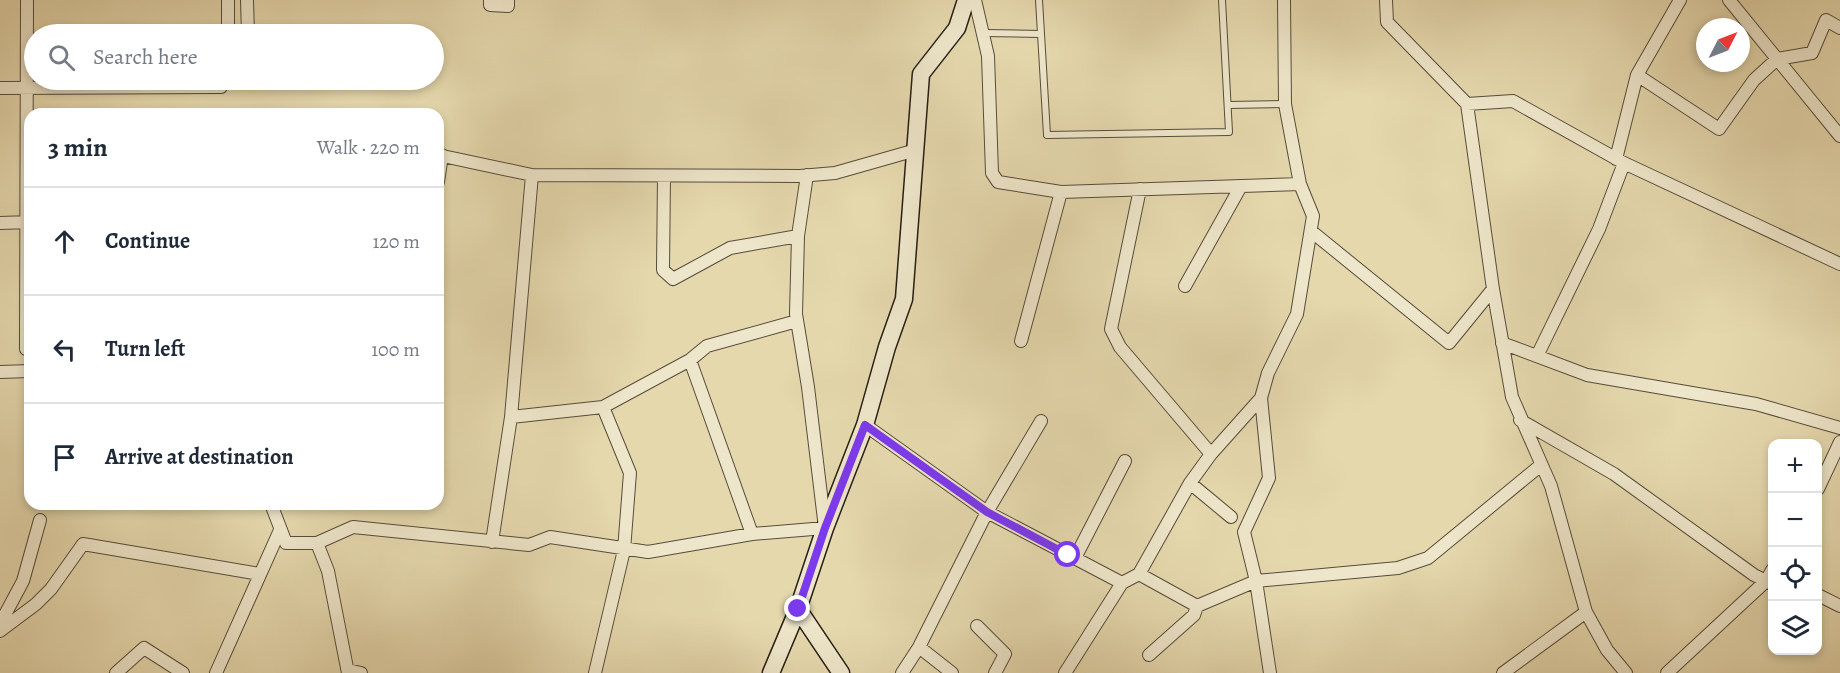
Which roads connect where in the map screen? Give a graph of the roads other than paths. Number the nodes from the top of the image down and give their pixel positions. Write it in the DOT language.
graph roads {
  1 [pos="27,0"];
  2 [pos="228,0"];
  3 [pos="247,0"];
  4 [pos="490,0"];
  5 [pos="508,0"];
  6 [pos="966,0"];
  7 [pos="975,0"];
  8 [pos="1039,0"];
  9 [pos="1222,0"];
  10 [pos="1284,0"];
  11 [pos="1386,0"];
  12 [pos="1680,0"];
  13 [pos="1729,0"];
  14 [pos="27,24"];
  15 [pos="228,24"];
  16 [pos="248,24"];
  17 [pos="1840,28"];
  18 [pos="982,33"];
  19 [pos="1040,34"];
  20 [pos="1777,59"];
  21 [pos="1637,75"];
  22 [pos="0,88"];
  23 [pos="24,88"];
  24 [pos="27,90"];
  25 [pos="1285,104"];
  26 [pos="1467,104"];
  27 [pos="1228,105"];
  28 [pos="27,108"];
  29 [pos="1840,136"];
  30 [pos="916,150"];
  31 [pos="444,156"];
  32 [pos="1620,161"];
  33 [pos="532,175"];
  34 [pos="807,175"];
  35 [pos="664,176"];
  36 [pos="1300,184"];
  37 [pos="1241,186"];
  38 [pos="1140,189"];
  39 [pos="1061,192"];
  40 [pos="0,223"];
  41 [pos="24,223"];
  42 [pos="1311,231"];
  43 [pos="798,236"];
  44 [pos="1840,264"];
  45 [pos="1185,286"];
  46 [pos="1493,289"];
  47 [pos="797,321"];
  48 [pos="1021,341"];
  49 [pos="1502,343"];
  50 [pos="1537,356"];
  51 [pos="690,360"];
  52 [pos="24,370"];
  53 [pos="0,372"];
  54 [pos="1261,398"];
  55 [pos="603,407"];
  56 [pos="511,417"];
  57 [pos="1520,420"];
  58 [pos="1041,421"];
  59 [pos="865,425"];
  60 [pos="1840,428"];
  61 [pos="1840,442"];
  62 [pos="1211,454"];
  63 [pos="1125,460"];
  64 [pos="1541,465"];
  65 [pos="1822,480"];
  66 [pos="1190,483"];
  67 [pos="273,510"];
  68 [pos="987,512"];
  69 [pos="1231,517"];
  70 [pos="40,520"];
  71 [pos="825,528"];
  72 [pos="280,530"];
  73 [pos="752,534"];
  74 [pos="492,542"];
  75 [pos="317,543"];
  76 [pos="624,550"];
  77 [pos="1075,558"];
  78 [pos="260,574"];
  79 [pos="1139,574"];
  80 [pos="1768,577"];
  81 [pos="1768,580"];
  82 [pos="1256,581"];
  83 [pos="1122,583"];
  84 [pos="1822,597"];
  85 [pos="1197,606"];
  86 [pos="1840,606"];
  87 [pos="798,609"];
  88 [pos="1586,612"];
  89 [pos="0,624"];
  90 [pos="977,626"];
  91 [pos="0,631"];
  92 [pos="919,647"];
  93 [pos="1149,656"];
  94 [pos="348,672"];
  95 [pos="116,673"];
  96 [pos="183,673"];
  97 [pos="216,673"];
  98 [pos="362,673"];
  99 [pos="595,673"];
  100 [pos="771,673"];
  101 [pos="841,673"];
  102 [pos="902,673"];
  103 [pos="951,673"];
  104 [pos="995,673"];
  105 [pos="1065,673"];
  106 [pos="1270,673"];
  107 [pos="1503,673"];
  108 [pos="1626,673"];
  109 [pos="1667,673"];
  1 -- 14 [label="street"];
  2 -- 15 [label="street"];
  3 -- 16 [label="street"];
  4 -- 5 [label="street"];
  6 -- 30 [label="street"];
  7 -- 18 [label="street"];
  8 -- 19 [label="lane"];
  9 -- 27 [label="lane"];
  10 -- 25 [label="street"];
  11 -- 26 [label="street"];
  12 -- 21 [label="street"];
  13 -- 20 [label="street"];
  17 -- 20 [label="street"];
  18 -- 19 [label="lane"];
  18 -- 39 [label="street"];
  19 -- 27 [label="lane"];
  20 -- 21 [label="street"];
  20 -- 29 [label="street"];
  21 -- 32 [label="street"];
  22 -- 23 [label="street"];
  24 -- 28 [label="street"];
  25 -- 27 [label="lane"];
  25 -- 36 [label="street"];
  26 -- 32 [label="street"];
  26 -- 46 [label="street"];
  30 -- 34 [label="street"];
  30 -- 59 [label="street"];
  31 -- 33 [label="street"];
  32 -- 44 [label="street"];
  32 -- 50 [label="street"];
  33 -- 35 [label="street"];
  33 -- 56 [label="street"];
  34 -- 35 [label="street"];
  34 -- 43 [label="street"];
  35 -- 43 [label="street"];
  36 -- 37 [label="street"];
  36 -- 42 [label="street"];
  37 -- 38 [label="street"];
  37 -- 45 [label="street"];
  38 -- 39 [label="street"];
  38 -- 62 [label="street"];
  39 -- 48 [label="street"];
  40 -- 41 [label="street"];
  42 -- 46 [label="street"];
  42 -- 54 [label="street"];
  43 -- 47 [label="street"];
  46 -- 49 [label="street"];
  47 -- 51 [label="street"];
  47 -- 71 [label="street"];
  49 -- 50 [label="street"];
  49 -- 57 [label="street"];
  50 -- 60 [label="street"];
  51 -- 55 [label="street"];
  51 -- 73 [label="street"];
  52 -- 53 [label="street"];
  54 -- 62 [label="street"];
  54 -- 82 [label="street"];
  55 -- 56 [label="street"];
  55 -- 76 [label="street"];
  56 -- 74 [label="street"];
  57 -- 64 [label="street"];
  57 -- 80 [label="street"];
  58 -- 68 [label="street"];
  59 -- 68 [label="street"];
  59 -- 71 [label="street"];
  61 -- 65 [label="street"];
  62 -- 66 [label="street"];
  63 -- 77 [label="street"];
  64 -- 82 [label="street"];
  64 -- 88 [label="street"];
  66 -- 69 [label="street"];
  66 -- 79 [label="street"];
  67 -- 72 [label="street"];
  68 -- 77 [label="street"];
  68 -- 92 [label="street"];
  70 -- 89 [label="street"];
  71 -- 73 [label="street"];
  71 -- 87 [label="street"];
  72 -- 75 [label="street"];
  72 -- 78 [label="street"];
  73 -- 76 [label="street"];
  74 -- 75 [label="street"];
  74 -- 76 [label="street"];
  75 -- 94 [label="street"];
  76 -- 99 [label="street"];
  77 -- 83 [label="street"];
  78 -- 91 [label="street"];
  78 -- 97 [label="street"];
  79 -- 83 [label="street"];
  79 -- 85 [label="street"];
  81 -- 109 [label="street"];
  82 -- 85 [label="street"];
  82 -- 106 [label="street"];
  83 -- 105 [label="street"];
  84 -- 86 [label="street"];
  85 -- 93 [label="street"];
  87 -- 100 [label="street"];
  87 -- 101 [label="street"];
  88 -- 107 [label="street"];
  88 -- 108 [label="street"];
  90 -- 104 [label="street"];
  92 -- 102 [label="street"];
  92 -- 103 [label="street"];
  94 -- 98 [label="street"];
  95 -- 96 [label="street"];
}
